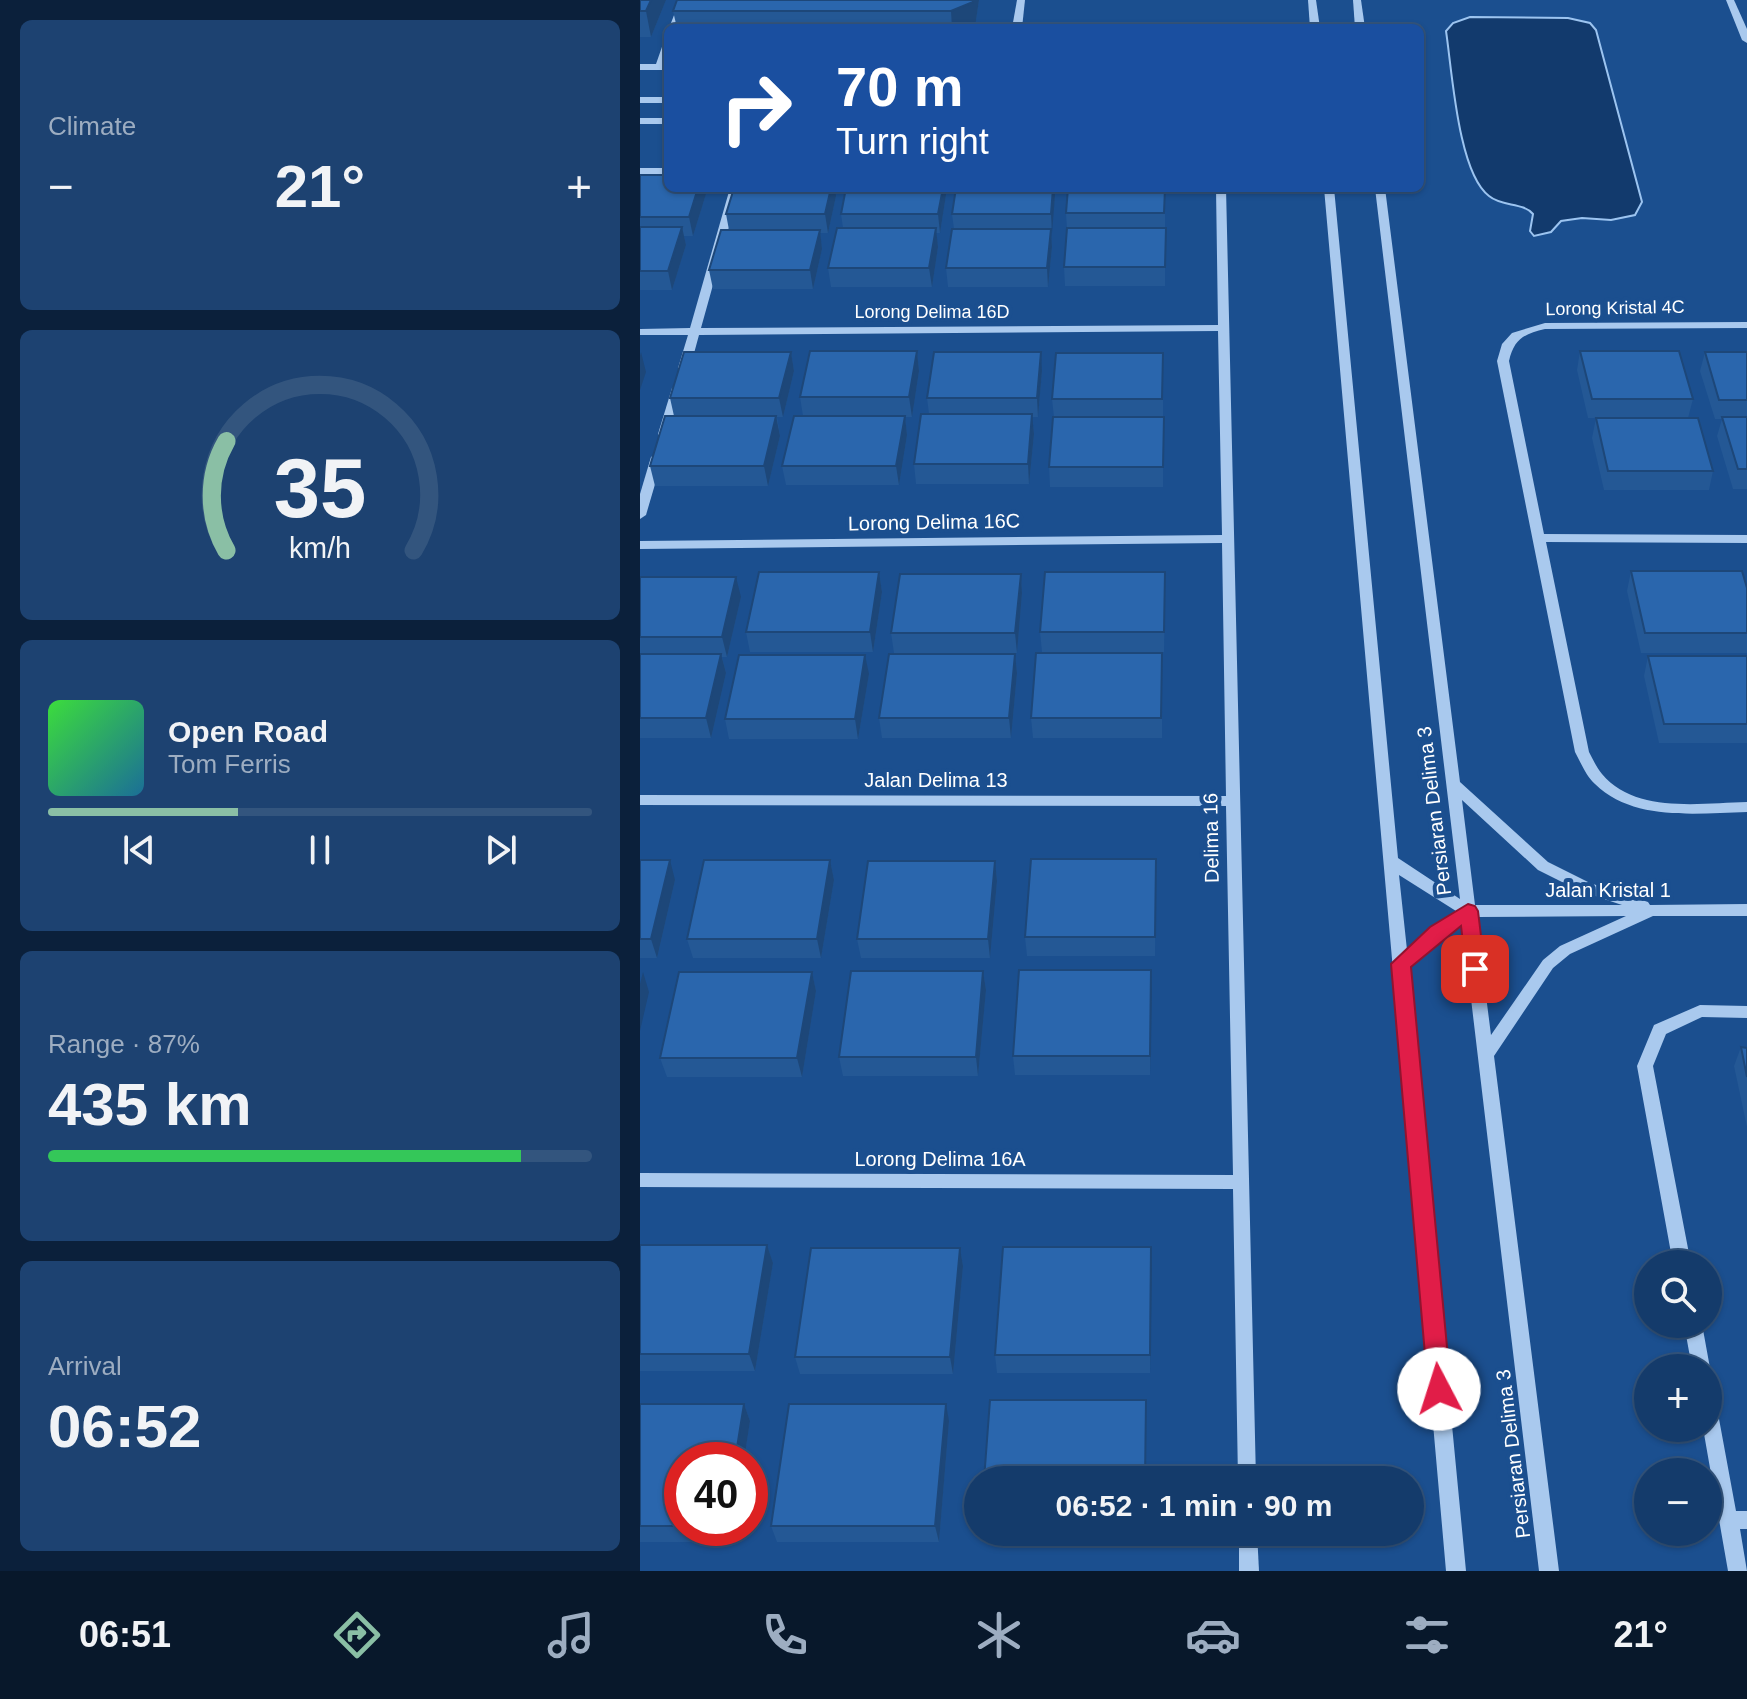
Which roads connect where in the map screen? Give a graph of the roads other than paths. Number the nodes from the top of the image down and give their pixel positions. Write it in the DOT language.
graph roads {
  1 [pos="684,0"];
  2 [pos="1021,0"];
  3 [pos="1312,0"];
  4 [pos="1357,0"];
  5 [pos="1730,0"];
  6 [pos="675,24"];
  7 [pos="1018,24"];
  8 [pos="1315,24"];
  9 [pos="1360,24"];
  10 [pos="1747,40"];
  11 [pos="640,67"];
  12 [pos="664,67"];
  13 [pos="640,100"];
  14 [pos="664,100"];
  15 [pos="640,121"];
  16 [pos="664,121"];
  17 [pos="640,171"];
  18 [pos="664,171"];
  19 [pos="734,192"];
  20 [pos="1222,192"];
  21 [pos="1329,192"];
  22 [pos="1380,192"];
  23 [pos="1747,325"];
  24 [pos="1225,328"];
  25 [pos="640,332"];
  26 [pos="695,332"];
  27 [pos="640,515"];
  28 [pos="1539,538"];
  29 [pos="1228,539"];
  30 [pos="1747,539"];
  31 [pos="640,545"];
  32 [pos="1453,784"];
  33 [pos="640,800"];
  34 [pos="1232,801"];
  35 [pos="1747,807"];
  36 [pos="1391,861"];
  37 [pos="1654,910"];
  38 [pos="1747,910"];
  39 [pos="1468,911"];
  40 [pos="1401,964"];
  41 [pos="1747,1012"];
  42 [pos="1486,1055"];
  43 [pos="640,1180"];
  44 [pos="1241,1182"];
  45 [pos="1679,1250"];
  46 [pos="1717,1442"];
  47 [pos="1247,1466"];
  48 [pos="1738,1520"];
  49 [pos="1248,1546"];
  50 [pos="1249,1571"];
  51 [pos="1456,1571"];
  52 [pos="1549,1571"];
  53 [pos="1738,1571"];
  1 -- 6 [label="street"];
  2 -- 7 [label="street"];
  3 -- 8 [label="street"];
  4 -- 9 [label="street"];
  5 -- 10 [label="street"];
  11 -- 12 [label="street"];
  13 -- 14 [label="street"];
  15 -- 16 [label="street"];
  17 -- 18 [label="street"];
  19 -- 26 [label="street"];
  20 -- 24 [label="street, Delima 16"];
  21 -- 36 [label="street"];
  22 -- 32 [label="street, Persiaran Delima 3"];
  23 -- 28 [label="street, Lorong Kristal 4C"];
  24 -- 26 [label="street, Lorong Delima 16D"];
  24 -- 29 [label="street, Delima 16"];
  25 -- 26 [label="street, Lorong Delima 16D"];
  26 -- 27 [label="street"];
  28 -- 30 [label="street"];
  28 -- 35 [label="street"];
  29 -- 31 [label="street, Lorong Delima 16C"];
  29 -- 34 [label="street, Delima 16"];
  32 -- 37 [label="street"];
  32 -- 39 [label="street, Persiaran Delima 3"];
  33 -- 34 [label="street, Jalan Delima 13"];
  34 -- 44 [label="street, Delima 16"];
  36 -- 39 [label="street"];
  36 -- 40 [label="street"];
  37 -- 38 [label="street, Jalan Kristal 1"];
  37 -- 39 [label="street, Jalan Kristal 1"];
  37 -- 42 [label="street"];
  39 -- 40 [label="street"];
  39 -- 42 [label="street, Persiaran Delima 3"];
  40 -- 51 [label="street"];
  41 -- 45 [label="street"];
  42 -- 52 [label="street, Persiaran Delima 3"];
  43 -- 44 [label="street, Lorong Delima 16A"];
  44 -- 47 [label="street, Delima 16"];
  46 -- 48 [label="street"];
  48 -- 53 [label="street"];
  49 -- 50 [label="street"];
}
